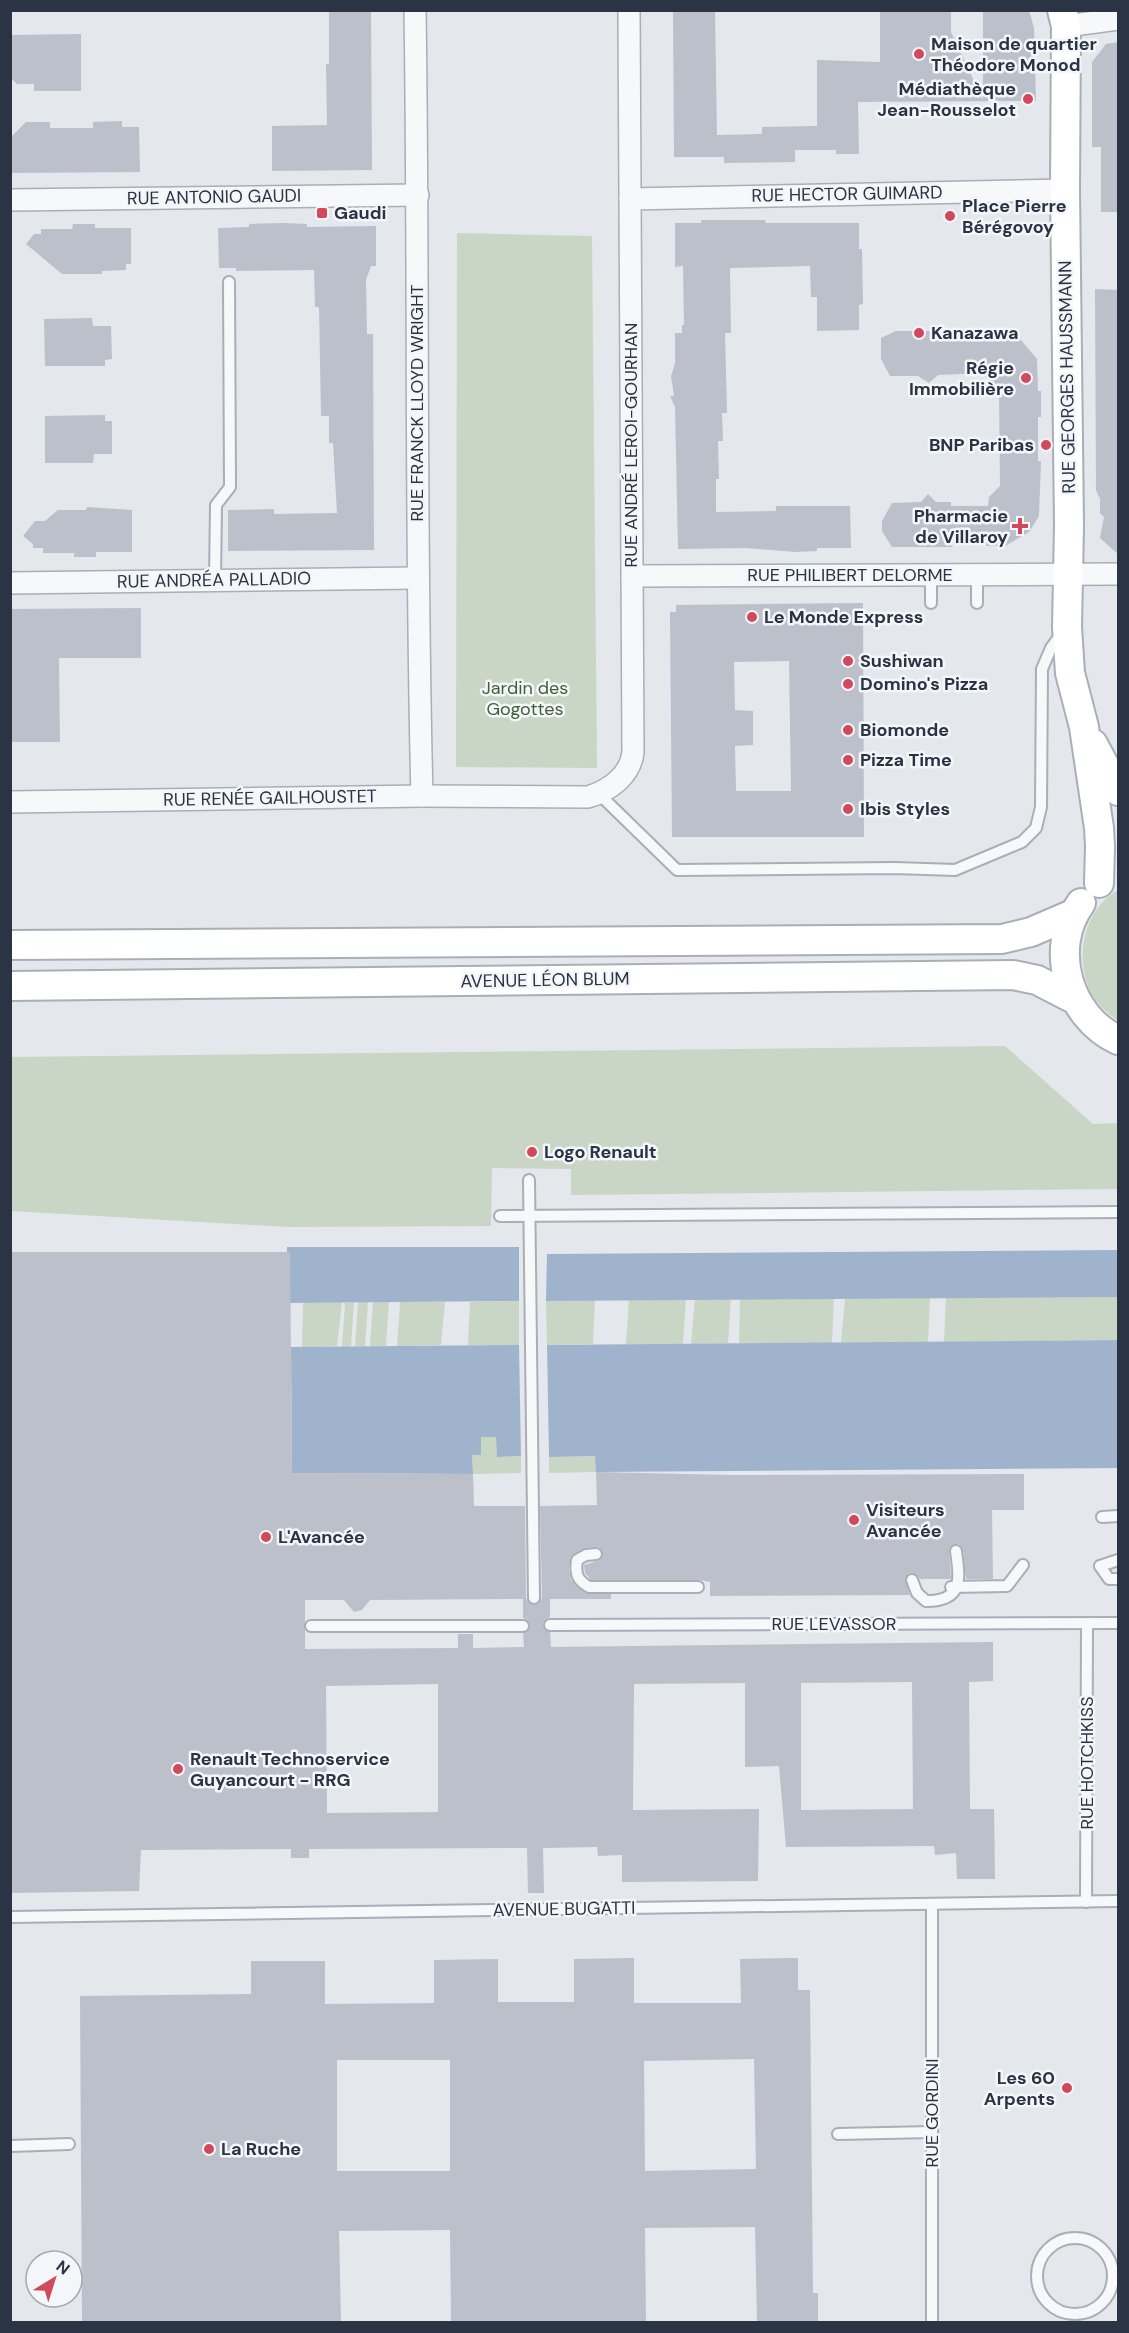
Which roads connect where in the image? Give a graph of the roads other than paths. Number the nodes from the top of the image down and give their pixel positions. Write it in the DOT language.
graph roads {
  1 [pos="415,10"];
  2 [pos="629,10"];
  3 [pos="1064,18"];
  4 [pos="1119,19"];
  5 [pos="1065,190"];
  6 [pos="418,195"];
  7 [pos="630,199"];
  8 [pos="10,200"];
  9 [pos="229,282"];
  10 [pos="1119,574"];
  11 [pos="931,575"];
  12 [pos="977,575"];
  13 [pos="1068,575"];
  14 [pos="632,576"];
  15 [pos="417,578"];
  16 [pos="215,580"];
  17 [pos="10,583"];
  18 [pos="931,603"];
  19 [pos="977,603"];
  20 [pos="1067,627"];
  21 [pos="1084,726"];
  22 [pos="1119,790"];
  23 [pos="599,794"];
  24 [pos="422,796"];
  25 [pos="10,802"];
  26 [pos="1109,877"];
  27 [pos="1072,914"];
  28 [pos="10,945"];
  29 [pos="10,986"];
  30 [pos="1074,999"];
  31 [pos="1119,1040"];
  32 [pos="529,1180"];
  33 [pos="1119,1212"];
  34 [pos="500,1216"];
  35 [pos="530,1216"];
  36 [pos="1119,1516"];
  37 [pos="1102,1517"];
  38 [pos="956,1551"];
  39 [pos="596,1554"];
  40 [pos="1119,1560"];
  41 [pos="1023,1565"];
  42 [pos="1100,1566"];
  43 [pos="1119,1572"];
  44 [pos="1119,1579"];
  45 [pos="912,1580"];
  46 [pos="698,1587"];
  47 [pos="948,1587"];
  48 [pos="534,1598"];
  49 [pos="1087,1623"];
  50 [pos="1119,1623"];
  51 [pos="550,1625"];
  52 [pos="311,1626"];
  53 [pos="523,1626"];
  54 [pos="1119,1901"];
  55 [pos="1086,1902"];
  56 [pos="932,1904"];
  57 [pos="10,1917"];
  58 [pos="932,2132"];
  59 [pos="838,2134"];
  60 [pos="69,2144"];
  61 [pos="10,2146"];
  62 [pos="1116,2277"];
  63 [pos="932,2322"];
  1 -- 6 [label="street, RUE FRANCK LLOYD WRIGHT"];
  2 -- 7 [label="street, RUE ANDRÉ LEROI-GOURHAN"];
  3 -- 4 [label="street"];
  3 -- 5 [label="main road, RUE GEORGES HAUSSMANN"];
  5 -- 7 [label="street, RUE HECTOR GUIMARD"];
  5 -- 13 [label="main road, RUE GEORGES HAUSSMANN"];
  6 -- 8 [label="street, RUE ANTONIO GAUDI"];
  6 -- 15 [label="street, RUE FRANCK LLOYD WRIGHT"];
  7 -- 14 [label="street, RUE ANDRÉ LEROI-GOURHAN"];
  9 -- 16 [label="lane"];
  10 -- 13 [label="street, RUE PHILIBERT DELORME"];
  11 -- 12 [label="street, RUE PHILIBERT DELORME"];
  11 -- 14 [label="street, RUE PHILIBERT DELORME"];
  11 -- 18 [label="lane"];
  12 -- 13 [label="street, RUE PHILIBERT DELORME"];
  12 -- 19 [label="lane"];
  13 -- 20 [label="main road, RUE GEORGES HAUSSMANN"];
  14 -- 23 [label="street, RUE ANDRÉ LEROI-GOURHAN"];
  15 -- 16 [label="street, RUE ANDRÉA PALLADIO"];
  15 -- 24 [label="street, RUE FRANCK LLOYD WRIGHT"];
  16 -- 17 [label="street, RUE ANDRÉA PALLADIO"];
  20 -- 21 [label="main road, RUE GEORGES HAUSSMANN"];
  20 -- 23 [label="lane"];
  21 -- 22 [label="main road, RUE GEORGES HAUSSMANN"];
  21 -- 26 [label="main road, RUE GEORGES HAUSSMANN"];
  23 -- 24 [label="street, RUE RENÉE GAILHOUSTET"];
  24 -- 25 [label="street, RUE RENÉE GAILHOUSTET"];
  26 -- 27 [label="main road"];
  27 -- 28 [label="main road, AVENUE LÉON BLUM"];
  27 -- 30 [label="main road"];
  29 -- 30 [label="main road, AVENUE LÉON BLUM"];
  30 -- 31 [label="main road"];
  32 -- 35 [label="lane"];
  33 -- 35 [label="lane"];
  34 -- 35 [label="lane"];
  35 -- 48 [label="lane"];
  36 -- 37 [label="lane"];
  38 -- 45 [label="lane"];
  39 -- 46 [label="lane"];
  40 -- 42 [label="lane"];
  41 -- 47 [label="lane"];
  42 -- 43 [label="lane"];
  42 -- 44 [label="lane"];
  49 -- 50 [label="lane, RUE LEVASSOR"];
  49 -- 51 [label="lane, RUE LEVASSOR"];
  49 -- 55 [label="lane, RUE HOTCHKISS"];
  52 -- 53 [label="lane"];
  54 -- 55 [label="lane, AVENUE BUGATTI"];
  55 -- 56 [label="lane, AVENUE BUGATTI"];
  56 -- 57 [label="lane, AVENUE BUGATTI"];
  56 -- 58 [label="lane, RUE GORDINI"];
  58 -- 59 [label="lane"];
  58 -- 63 [label="lane, RUE GORDINI"];
  60 -- 61 [label="lane"];
  62 -- 62 [label="lane"];
}
